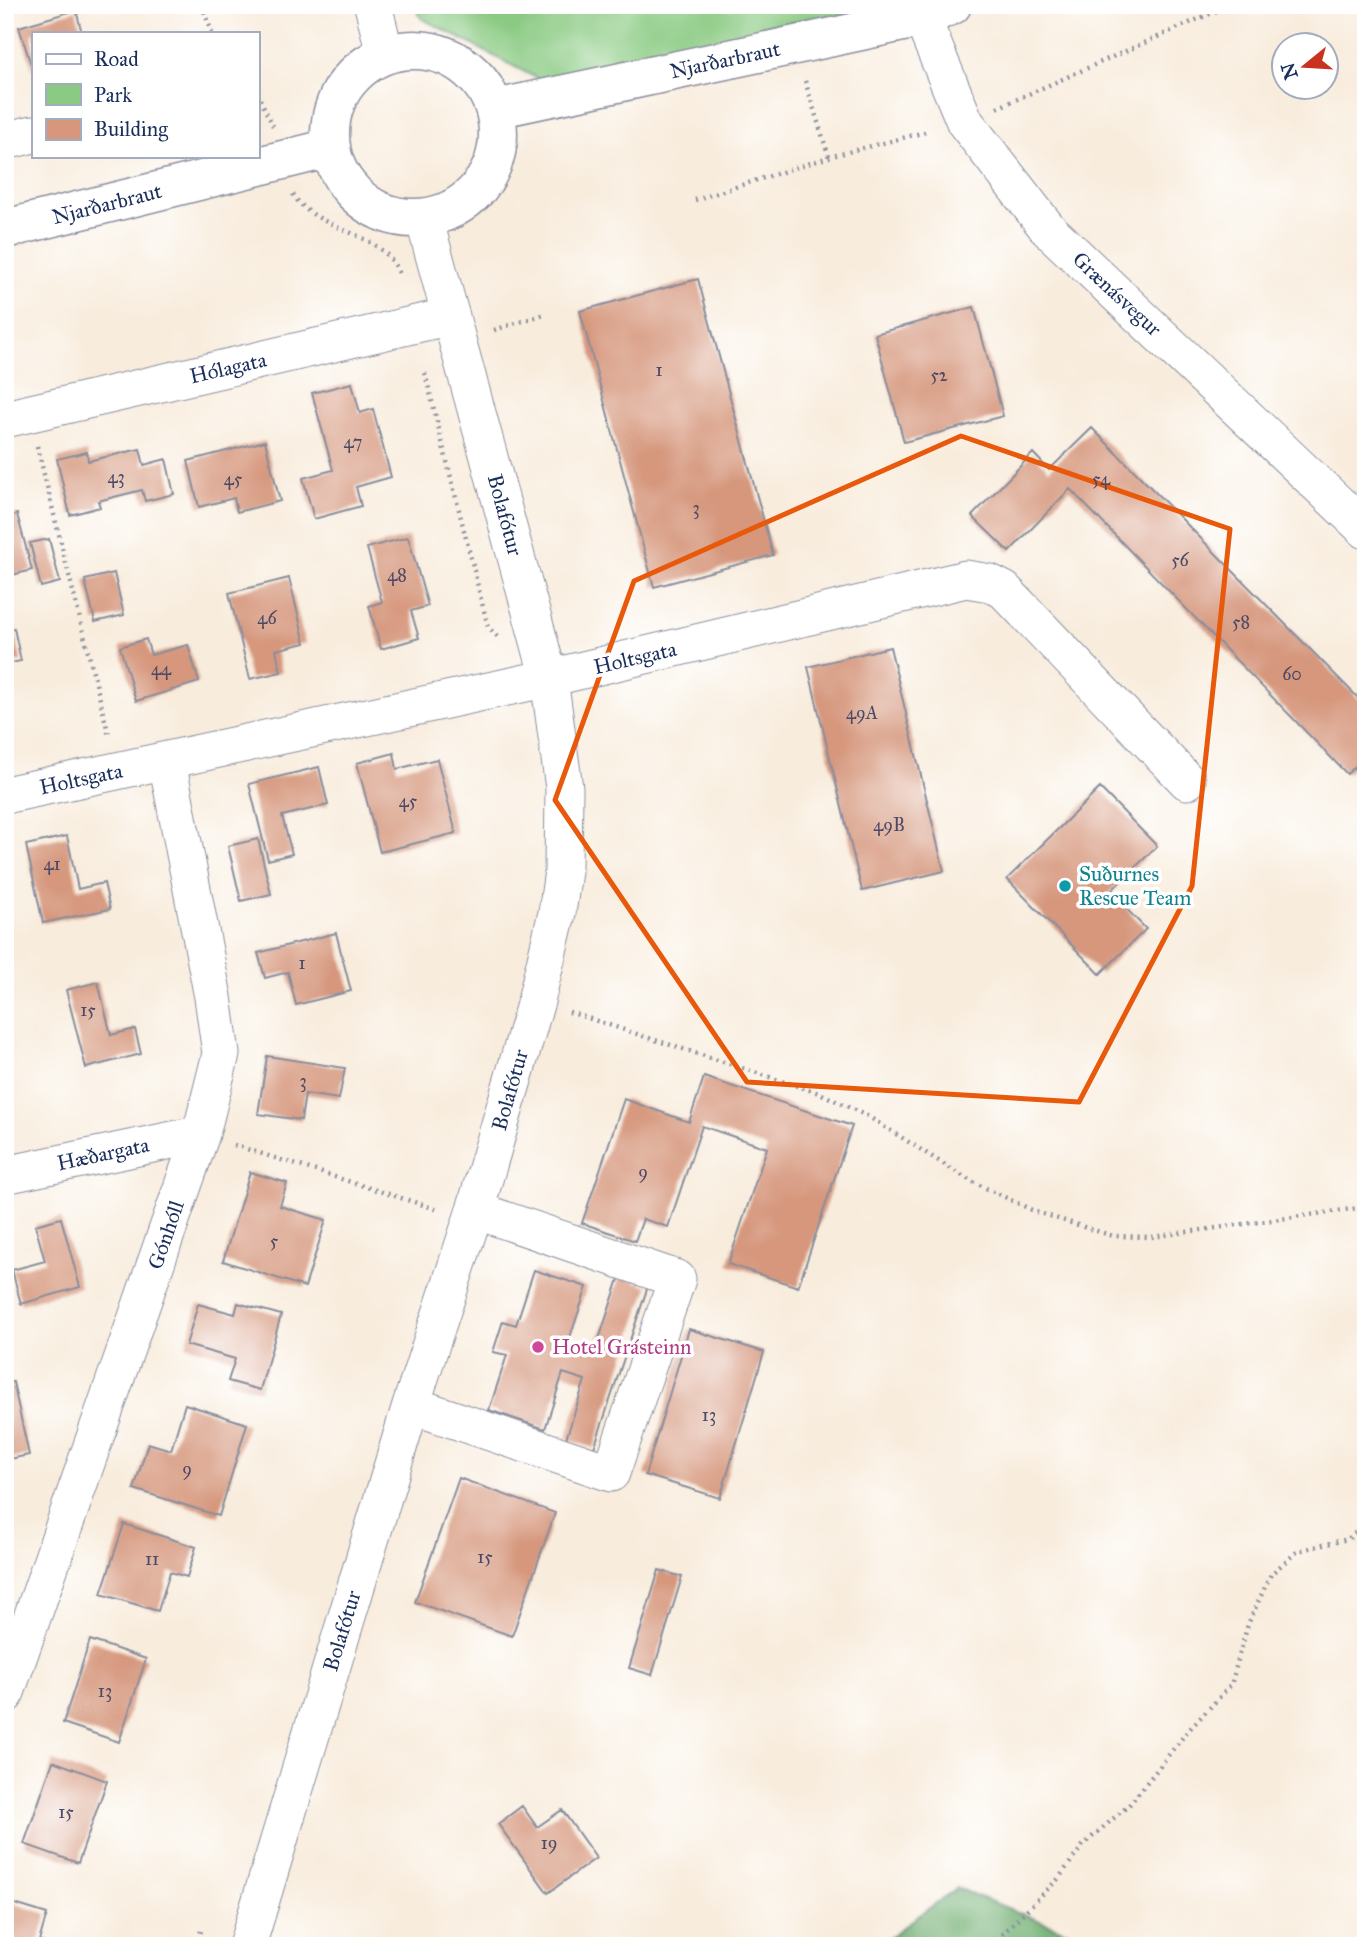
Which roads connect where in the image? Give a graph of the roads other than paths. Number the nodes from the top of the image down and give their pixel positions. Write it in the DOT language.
graph roads {
  1 [pos="373,5"];
  2 [pos="937,11"];
  3 [pos="385,54"];
  4 [pos="495,109"];
  5 [pos="32,134"];
  6 [pos="5,141"];
  7 [pos="331,148"];
  8 [pos="424,218"];
  9 [pos="5,229"];
  10 [pos="451,316"];
  11 [pos="17,417"];
  12 [pos="1366,530"];
  13 [pos="549,678"];
  14 [pos="166,761"];
  15 [pos="1187,781"];
  16 [pos="5,795"];
  17 [pos="201,1134"];
  18 [pos="5,1174"];
  19 [pos="459,1211"];
  20 [pos="411,1405"];
  21 [pos="5,1695"];
  22 [pos="247,1946"];
  1 -- 3 [label="street"];
  2 -- 4 [label="main road, Njarðarbraut"];
  2 -- 12 [label="street, Grænásvegur"];
  3 -- 4 [label="main road"];
  3 -- 7 [label="main road"];
  4 -- 8 [label="main road"];
  5 -- 6 [label="street"];
  7 -- 8 [label="main road"];
  7 -- 9 [label="main road, Njarðarbraut"];
  8 -- 10 [label="street, Bolafótur"];
  10 -- 11 [label="street, Hólagata"];
  10 -- 13 [label="street, Bolafótur"];
  13 -- 14 [label="street, Holtsgata"];
  13 -- 15 [label="street, Holtsgata"];
  13 -- 19 [label="street, Bolafótur"];
  14 -- 16 [label="street, Holtsgata"];
  14 -- 17 [label="street, Gónhóll"];
  17 -- 18 [label="street, Hæðargata"];
  17 -- 21 [label="street, Gónhóll"];
  19 -- 20 [label="street, Bolafótur"];
  19 -- 20 [label="street"];
  20 -- 22 [label="street, Bolafótur"];
}
